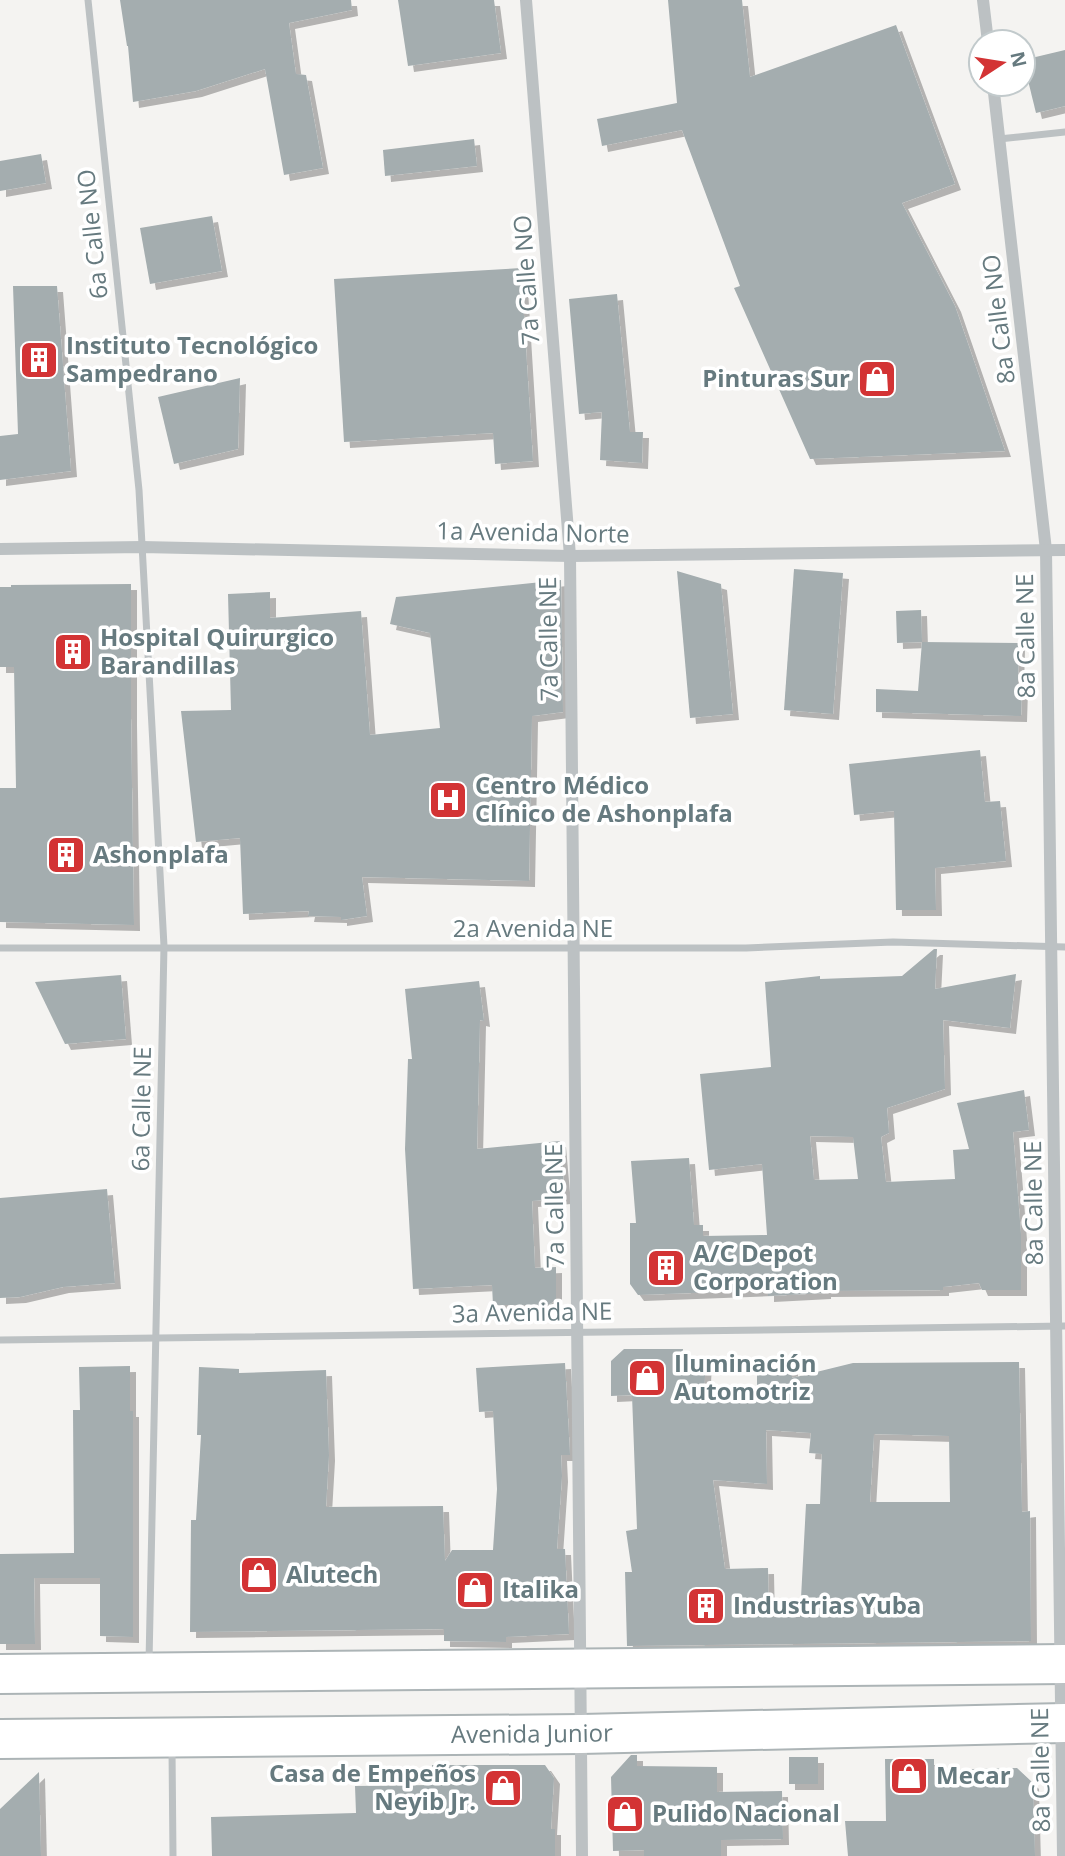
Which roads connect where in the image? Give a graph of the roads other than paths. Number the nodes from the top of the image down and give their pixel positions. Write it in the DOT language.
graph roads {
  1 [pos="88,0"];
  2 [pos="526,0"];
  3 [pos="983,0"];
  4 [pos="986,28"];
  5 [pos="995,98"];
  6 [pos="1065,132"];
  7 [pos="999,139"];
  8 [pos="142,547"];
  9 [pos="0,550"];
  10 [pos="1046,550"];
  11 [pos="1065,550"];
  12 [pos="570,556"];
  13 [pos="164,946"];
  14 [pos="1051,947"];
  15 [pos="1065,947"];
  16 [pos="0,948"];
  17 [pos="574,949"];
  18 [pos="1061,1326"];
  19 [pos="578,1332"];
  20 [pos="156,1337"];
  21 [pos="0,1340"];
  22 [pos="1063,1664"];
  23 [pos="580,1669"];
  24 [pos="149,1672"];
  25 [pos="0,1674"];
  26 [pos="1063,1723"];
  27 [pos="581,1734"];
  28 [pos="173,1738"];
  29 [pos="0,1739"];
  30 [pos="173,1856"];
  31 [pos="582,1856"];
  32 [pos="1063,1856"];
  1 -- 8 [label="street, 6a Calle NO"];
  2 -- 12 [label="street, 7a Calle NO"];
  3 -- 4 [label="street"];
  5 -- 7 [label="street, 8a Calle NO"];
  6 -- 7 [label="street"];
  7 -- 10 [label="street, 8a Calle NO"];
  8 -- 9 [label="street, 1a Avenida Norte"];
  8 -- 12 [label="street, 1a Avenida Norte"];
  8 -- 13 [label="street, 6a Calle NE"];
  10 -- 11 [label="street, 1a Avenida Norte"];
  10 -- 12 [label="street, 1a Avenida Norte"];
  10 -- 14 [label="street, 8a Calle NE"];
  12 -- 17 [label="street, 7a Calle NE"];
  13 -- 16 [label="street, 2a Avenida NE"];
  13 -- 17 [label="street, 2a Avenida NE"];
  13 -- 20 [label="street, 6a Calle NE"];
  14 -- 15 [label="street, 2a Avenida NE"];
  14 -- 17 [label="street, 2a Avenida NE"];
  14 -- 18 [label="street, 8a Calle NE"];
  17 -- 19 [label="street, 7a Calle NE"];
  18 -- 19 [label="street, 3a Avenida NE"];
  18 -- 22 [label="street, 8a Calle NE"];
  19 -- 20 [label="street, 3a Avenida NE"];
  19 -- 23 [label="street, 7a Calle NE"];
  20 -- 21 [label="street, 3a Avenida NE"];
  20 -- 24 [label="street, 6a Calle NE"];
  22 -- 23 [label="main road"];
  22 -- 26 [label="street, 8a Calle NE"];
  23 -- 24 [label="main road"];
  23 -- 27 [label="street, 7a Calle NE"];
  24 -- 25 [label="main road"];
  26 -- 27 [label="main road, Avenida Junior"];
  26 -- 32 [label="street, 8a Calle NE"];
  27 -- 28 [label="main road, Avenida Junior"];
  27 -- 31 [label="street, 7a Calle NE"];
  28 -- 29 [label="main road, Avenida Junior"];
  28 -- 30 [label="street"];
}
